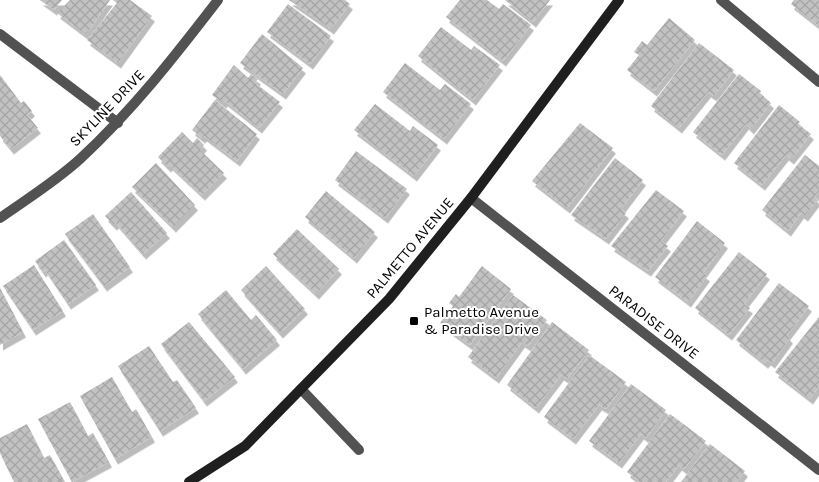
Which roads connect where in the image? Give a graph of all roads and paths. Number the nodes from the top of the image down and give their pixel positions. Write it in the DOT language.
graph roads {
  1 [pos="218,0"];
  2 [pos="619,0"];
  3 [pos="721,0"];
  4 [pos="0,34"];
  5 [pos="819,82"];
  6 [pos="118,123"];
  7 [pos="471,198"];
  8 [pos="0,218"];
  9 [pos="301,389"];
  10 [pos="359,450"];
  11 [pos="819,470"];
  12 [pos="189,482"];
  1 -- 6 [label="street, SKYLINE DRIVE"];
  2 -- 7 [label="street, PALMETTO AVENUE"];
  3 -- 5 [label="street"];
  4 -- 6 [label="street"];
  6 -- 8 [label="street, SKYLINE DRIVE"];
  7 -- 9 [label="street, PALMETTO AVENUE"];
  7 -- 11 [label="street, PARADISE DRIVE"];
  9 -- 10 [label="street"];
  9 -- 12 [label="street, PALMETTO AVENUE"];
}
